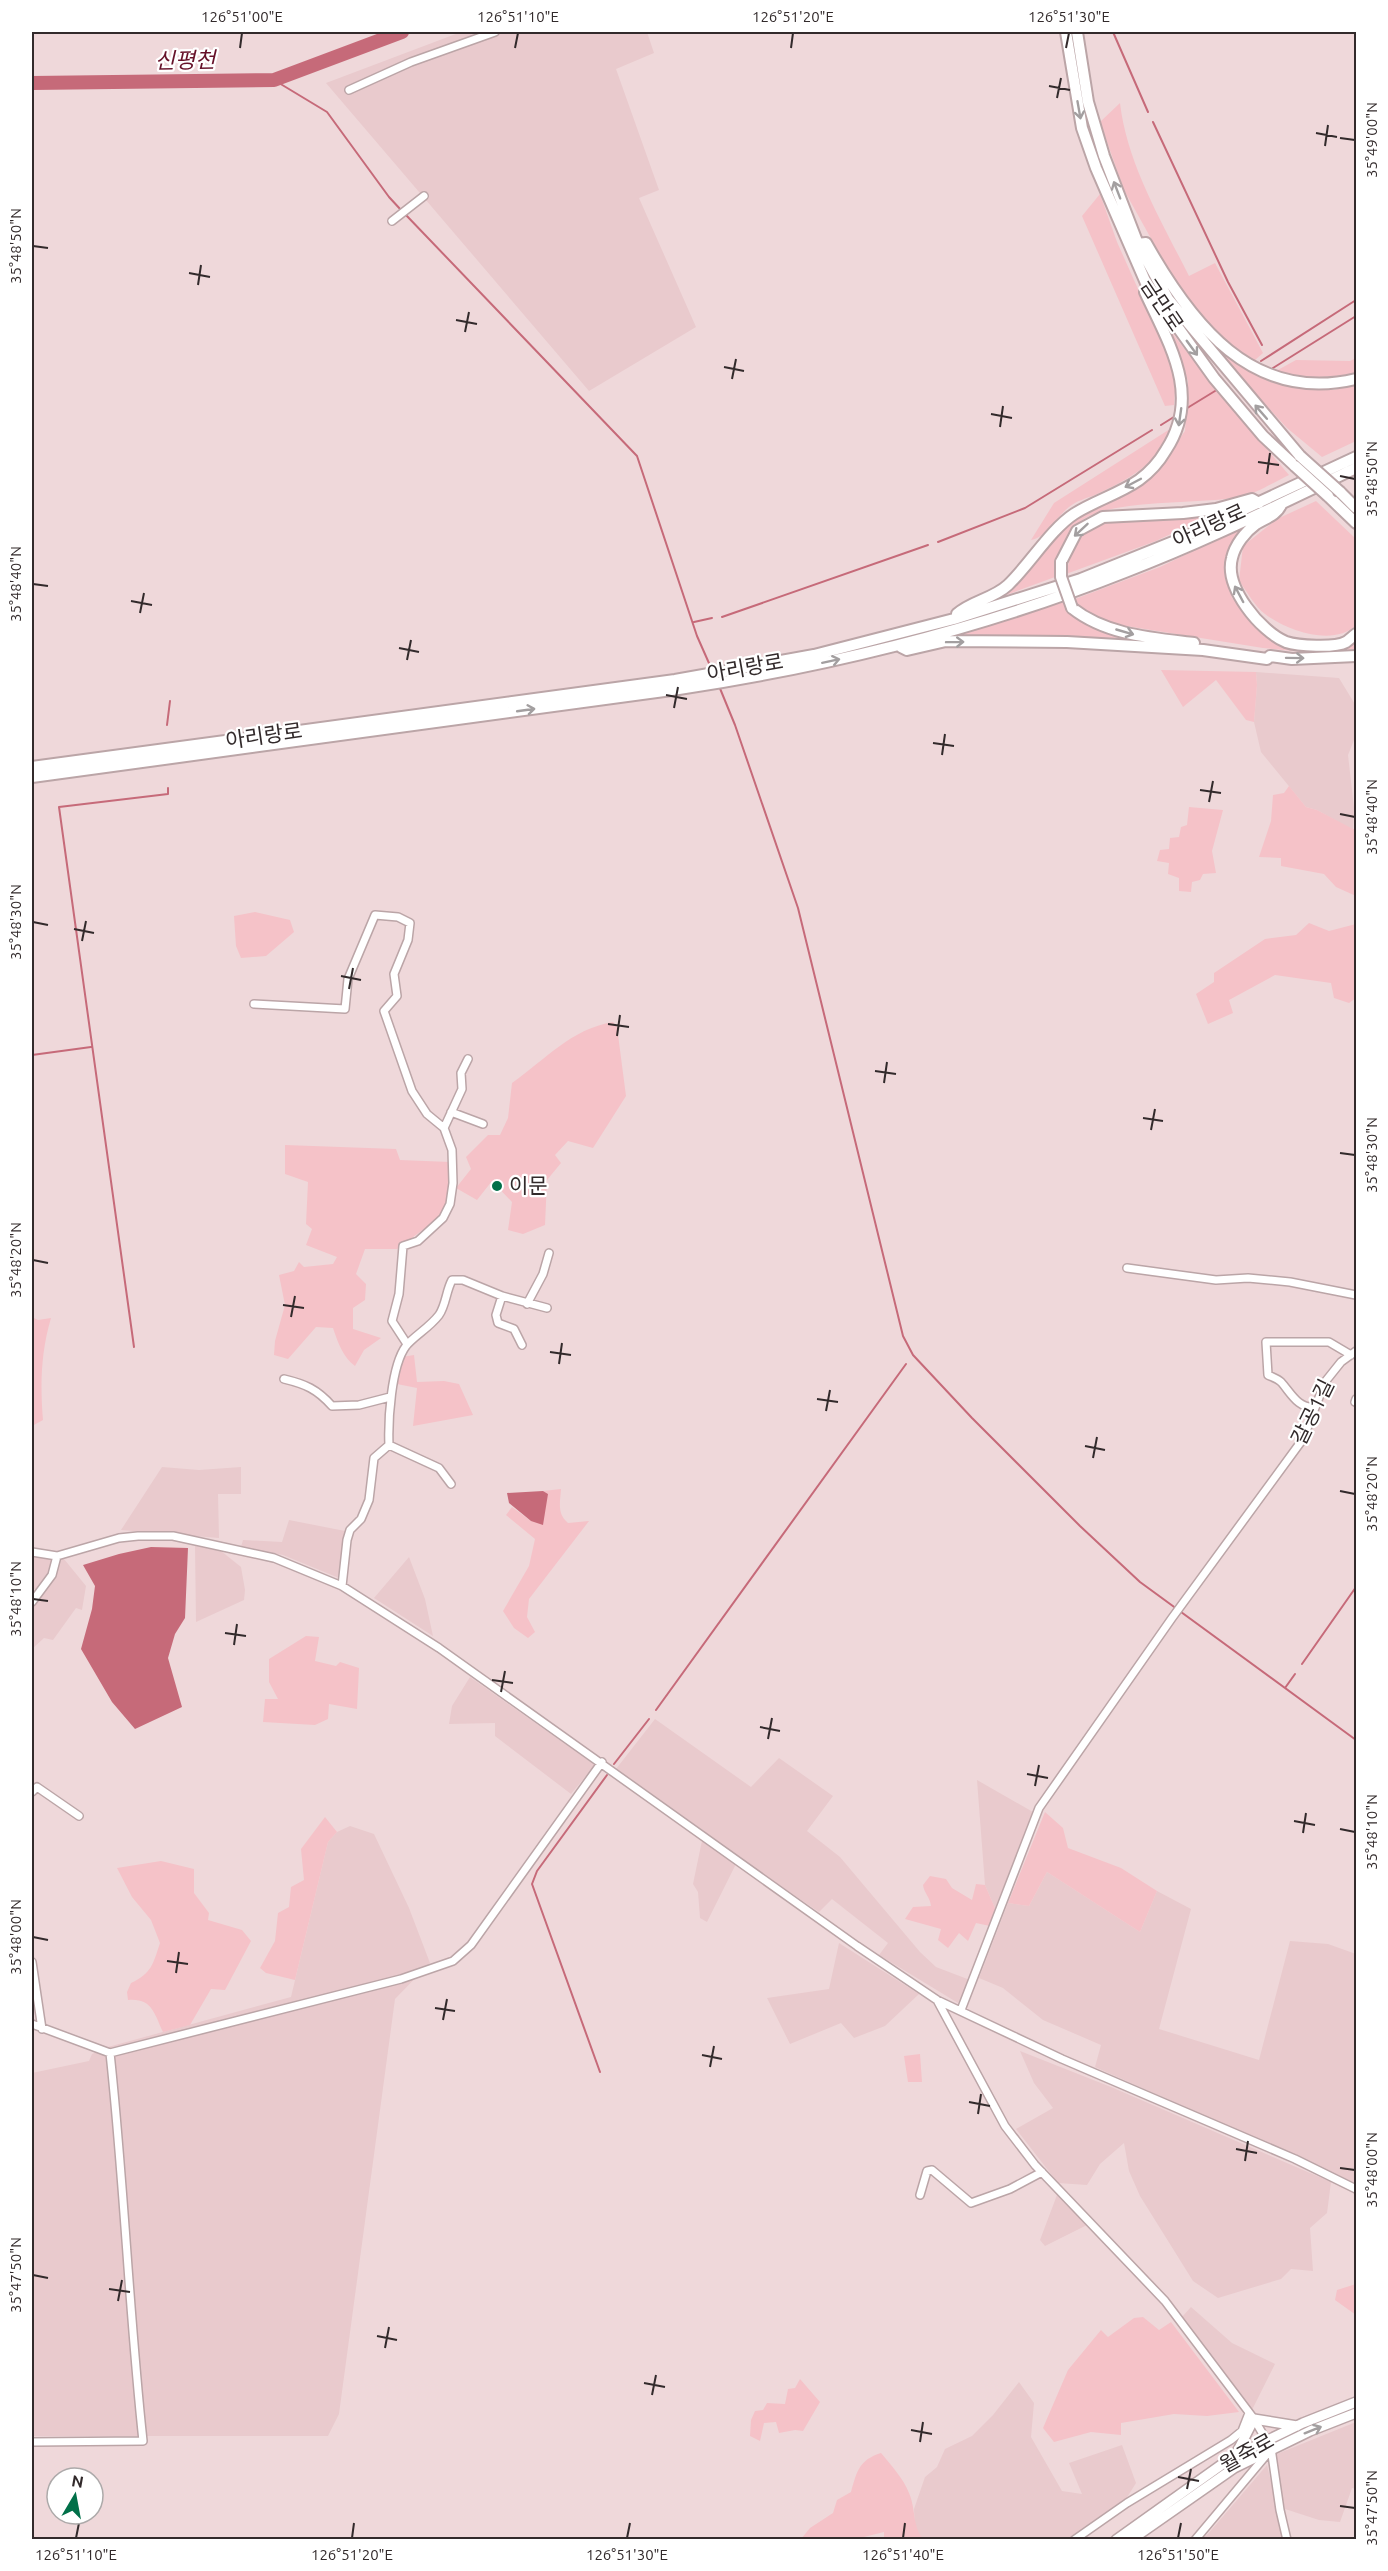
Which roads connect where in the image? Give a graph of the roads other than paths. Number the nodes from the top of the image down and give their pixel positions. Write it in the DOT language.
graph roads {
  1 [pos="495,32"];
  2 [pos="1066,32"];
  3 [pos="1077,32"];
  4 [pos="349,90"];
  5 [pos="424,196"];
  6 [pos="392,221"];
  7 [pos="1138,244"];
  8 [pos="1146,283"];
  9 [pos="1356,379"];
  10 [pos="1356,457"];
  11 [pos="1298,461"];
  12 [pos="1356,468"];
  13 [pos="1259,503"];
  14 [pos="1282,503"];
  15 [pos="1356,508"];
  16 [pos="1356,523"];
  17 [pos="954,620"];
  18 [pos="1356,634"];
  19 [pos="898,645"];
  20 [pos="1270,656"];
  21 [pos="1356,656"];
  22 [pos="751,673"];
  23 [pos="677,684"];
  24 [pos="32,767"];
  25 [pos="32,777"];
  26 [pos="254,1004"];
  27 [pos="468,1059"];
  28 [pos="451,1112"];
  29 [pos="483,1124"];
  30 [pos="444,1128"];
  31 [pos="549,1253"];
  32 [pos="1127,1268"];
  33 [pos="1356,1295"];
  34 [pos="502,1296"];
  35 [pos="527,1304"];
  36 [pos="547,1308"];
  37 [pos="407,1344"];
  38 [pos="522,1345"];
  39 [pos="1354,1353"];
  40 [pos="284,1379"];
  41 [pos="390,1397"];
  42 [pos="1315,1407"];
  43 [pos="389,1445"];
  44 [pos="452,1484"];
  45 [pos="32,1552"];
  46 [pos="57,1556"];
  47 [pos="342,1586"];
  48 [pos="32,1602"];
  49 [pos="602,1762"];
  50 [pos="32,1792"];
  51 [pos="79,1816"];
  52 [pos="32,1962"];
  53 [pos="937,2000"];
  54 [pos="961,2010"];
  55 [pos="32,2024"];
  56 [pos="42,2029"];
  57 [pos="110,2053"];
  58 [pos="1041,2172"];
  59 [pos="1356,2188"];
  60 [pos="920,2195"];
  61 [pos="1356,2402"];
  62 [pos="1356,2413"];
  63 [pos="1251,2416"];
  64 [pos="1297,2426"];
  65 [pos="32,2442"];
  66 [pos="1269,2445"];
  67 [pos="1235,2456"];
  68 [pos="1074,2540"];
  69 [pos="1116,2540"];
  70 [pos="1131,2540"];
  71 [pos="1195,2540"];
  72 [pos="1287,2540"];
  1 -- 4 [label="street"];
  2 -- 8 [label="highway, 금만로, one-way"];
  7 -- 3 [label="highway, 금만로, one-way"];
  5 -- 6 [label="street"];
  7 -- 9 [label="highway"];
  11 -- 7 [label="highway, 금만로, one-way"];
  8 -- 11 [label="highway, 금만로, one-way"];
  8 -- 17 [label="highway, one-way"];
  10 -- 13 [label="highway, 아리랑로"];
  11 -- 15 [label="highway, 금만로, bridge"];
  11 -- 16 [label="highway, 금만로, bridge"];
  12 -- 14 [label="highway, 아리랑로"];
  13 -- 17 [label="highway, 아리랑로"];
  13 -- 20 [label="highway, one-way, bridge"];
  18 -- 14 [label="highway, one-way"];
  14 -- 19 [label="highway, 아리랑로"];
  17 -- 22 [label="highway, 아리랑로"];
  19 -- 20 [label="highway, one-way"];
  22 -- 19 [label="highway, 아리랑로, one-way"];
  20 -- 21 [label="highway, one-way"];
  22 -- 23 [label="highway, 아리랑로"];
  23 -- 24 [label="highway, 아리랑로"];
  25 -- 23 [label="highway, 아리랑로, one-way"];
  26 -- 30 [label="street"];
  27 -- 28 [label="street"];
  28 -- 29 [label="street"];
  28 -- 30 [label="street"];
  30 -- 37 [label="street"];
  31 -- 35 [label="street"];
  32 -- 33 [label="street"];
  34 -- 35 [label="street"];
  34 -- 37 [label="street"];
  34 -- 38 [label="street"];
  35 -- 36 [label="street"];
  37 -- 41 [label="street"];
  39 -- 42 [label="street, 갈공1길"];
  39 -- 42 [label="street"];
  40 -- 41 [label="street"];
  41 -- 43 [label="street"];
  42 -- 54 [label="street, 갈공1길"];
  43 -- 44 [label="street"];
  43 -- 47 [label="street"];
  45 -- 46 [label="street"];
  46 -- 47 [label="street"];
  46 -- 48 [label="street"];
  47 -- 49 [label="street"];
  49 -- 53 [label="street"];
  49 -- 57 [label="street"];
  50 -- 51 [label="street"];
  52 -- 56 [label="street"];
  53 -- 54 [label="street"];
  53 -- 58 [label="street"];
  54 -- 59 [label="street"];
  55 -- 56 [label="street"];
  56 -- 57 [label="street"];
  57 -- 65 [label="street"];
  58 -- 60 [label="street"];
  58 -- 63 [label="street"];
  61 -- 64 [label="main road, 월죽로"];
  66 -- 62 [label="main road, 월죽로, one-way"];
  63 -- 64 [label="main road"];
  63 -- 66 [label="street"];
  63 -- 67 [label="main road"];
  63 -- 68 [label="street"];
  64 -- 66 [label="main road, 월죽로"];
  66 -- 67 [label="main road, 월죽로"];
  66 -- 70 [label="main road, 월죽로"];
  66 -- 71 [label="street"];
  66 -- 72 [label="street"];
  67 -- 69 [label="main road, 월죽로"];
}
